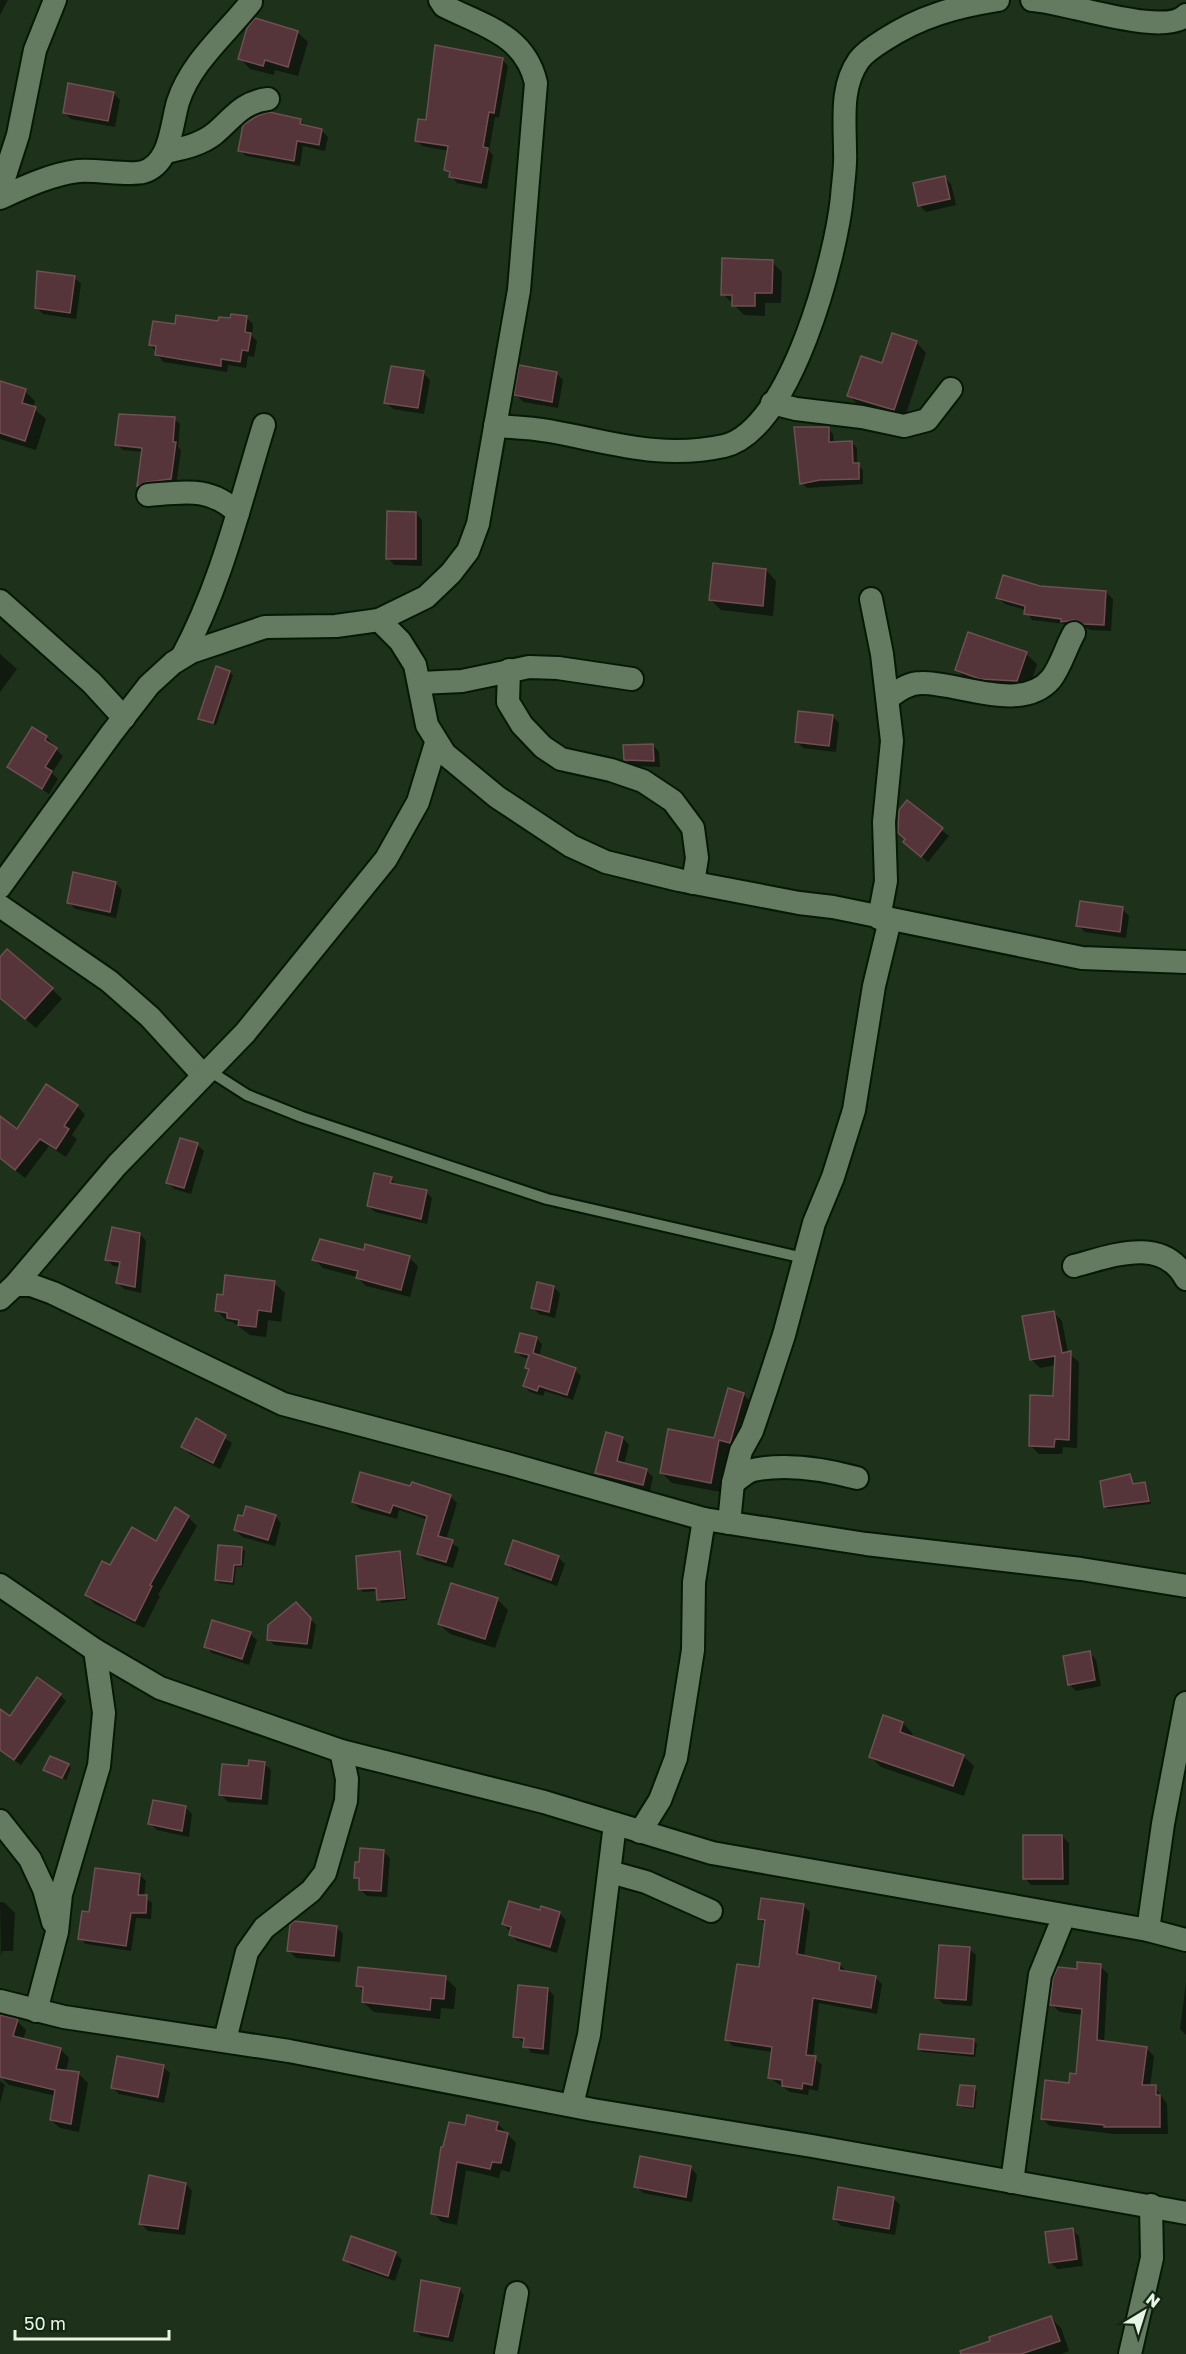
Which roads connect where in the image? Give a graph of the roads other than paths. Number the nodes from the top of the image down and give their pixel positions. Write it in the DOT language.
graph roads {
  1 [pos="55,0"];
  2 [pos="440,0"];
  3 [pos="998,0"];
  4 [pos="1041,0"];
  5 [pos="251,2"];
  6 [pos="1186,15"];
  7 [pos="267,99"];
  8 [pos="166,152"];
  9 [pos="0,190"];
  10 [pos="0,198"];
  11 [pos="951,389"];
  12 [pos="772,403"];
  13 [pos="264,425"];
  14 [pos="495,426"];
  15 [pos="148,495"];
  16 [pos="238,513"];
  17 [pos="871,599"];
  18 [pos="0,601"];
  19 [pos="379,620"];
  20 [pos="1074,633"];
  21 [pos="182,657"];
  22 [pos="509,670"];
  23 [pos="632,679"];
  24 [pos="420,683"];
  25 [pos="888,698"];
  26 [pos="124,718"];
  27 [pos="436,743"];
  28 [pos="693,883"];
  29 [pos="0,887"];
  30 [pos="0,906"];
  31 [pos="884,919"];
  32 [pos="1186,962"];
  33 [pos="205,1073"];
  34 [pos="804,1258"];
  35 [pos="1074,1266"];
  36 [pos="1184,1269"];
  37 [pos="8,1292"];
  38 [pos="856,1478"];
  39 [pos="733,1484"];
  40 [pos="704,1519"];
  41 [pos="729,1523"];
  42 [pos="0,1586"];
  43 [pos="1186,1587"];
  44 [pos="95,1650"];
  45 [pos="1186,1702"];
  46 [pos="341,1751"];
  47 [pos="0,1821"];
  48 [pos="615,1824"];
  49 [pos="640,1832"];
  50 [pos="610,1872"];
  51 [pos="711,1911"];
  52 [pos="1064,1916"];
  53 [pos="1148,1930"];
  54 [pos="57,1932"];
  55 [pos="1186,1940"];
  56 [pos="0,2001"];
  57 [pos="36,2011"];
  58 [pos="225,2040"];
  59 [pos="572,2105"];
  60 [pos="1012,2182"];
  61 [pos="1151,2205"];
  62 [pos="1186,2213"];
  63 [pos="517,2293"];
  64 [pos="506,2354"];
  65 [pos="1130,2354"];
  1 -- 9 [label="street"];
  2 -- 14 [label="street"];
  3 -- 12 [label="street"];
  4 -- 6 [label="street"];
  5 -- 8 [label="street"];
  7 -- 8 [label="street"];
  8 -- 10 [label="street"];
  11 -- 12 [label="street"];
  12 -- 14 [label="street"];
  13 -- 16 [label="street"];
  14 -- 19 [label="street"];
  15 -- 16 [label="street"];
  16 -- 21 [label="street"];
  17 -- 25 [label="street"];
  18 -- 26 [label="street"];
  19 -- 21 [label="street"];
  19 -- 24 [label="street"];
  20 -- 25 [label="street"];
  21 -- 26 [label="street"];
  22 -- 23 [label="street"];
  22 -- 24 [label="street"];
  22 -- 28 [label="street"];
  24 -- 27 [label="street"];
  25 -- 31 [label="street"];
  26 -- 29 [label="street"];
  27 -- 28 [label="street"];
  27 -- 33 [label="street"];
  28 -- 31 [label="street"];
  30 -- 33 [label="street"];
  31 -- 32 [label="street"];
  31 -- 34 [label="street"];
  33 -- 34 [label="lane"];
  33 -- 37 [label="street"];
  34 -- 39 [label="street"];
  35 -- 36 [label="street"];
  37 -- 40 [label="street"];
  38 -- 39 [label="street"];
  39 -- 41 [label="street"];
  40 -- 41 [label="street"];
  40 -- 49 [label="street"];
  41 -- 43 [label="street"];
  42 -- 44 [label="street"];
  44 -- 46 [label="street"];
  44 -- 54 [label="street"];
  45 -- 53 [label="street"];
  46 -- 48 [label="street"];
  46 -- 58 [label="street"];
  47 -- 54 [label="street"];
  48 -- 49 [label="street"];
  48 -- 50 [label="street"];
  49 -- 52 [label="street"];
  50 -- 51 [label="street"];
  50 -- 59 [label="street"];
  52 -- 53 [label="street"];
  52 -- 60 [label="street"];
  53 -- 55 [label="street"];
  54 -- 57 [label="street"];
  56 -- 57 [label="street"];
  57 -- 58 [label="street"];
  58 -- 59 [label="street"];
  59 -- 60 [label="street"];
  60 -- 61 [label="street"];
  61 -- 62 [label="street"];
  61 -- 65 [label="street"];
  63 -- 64 [label="street"];
}
